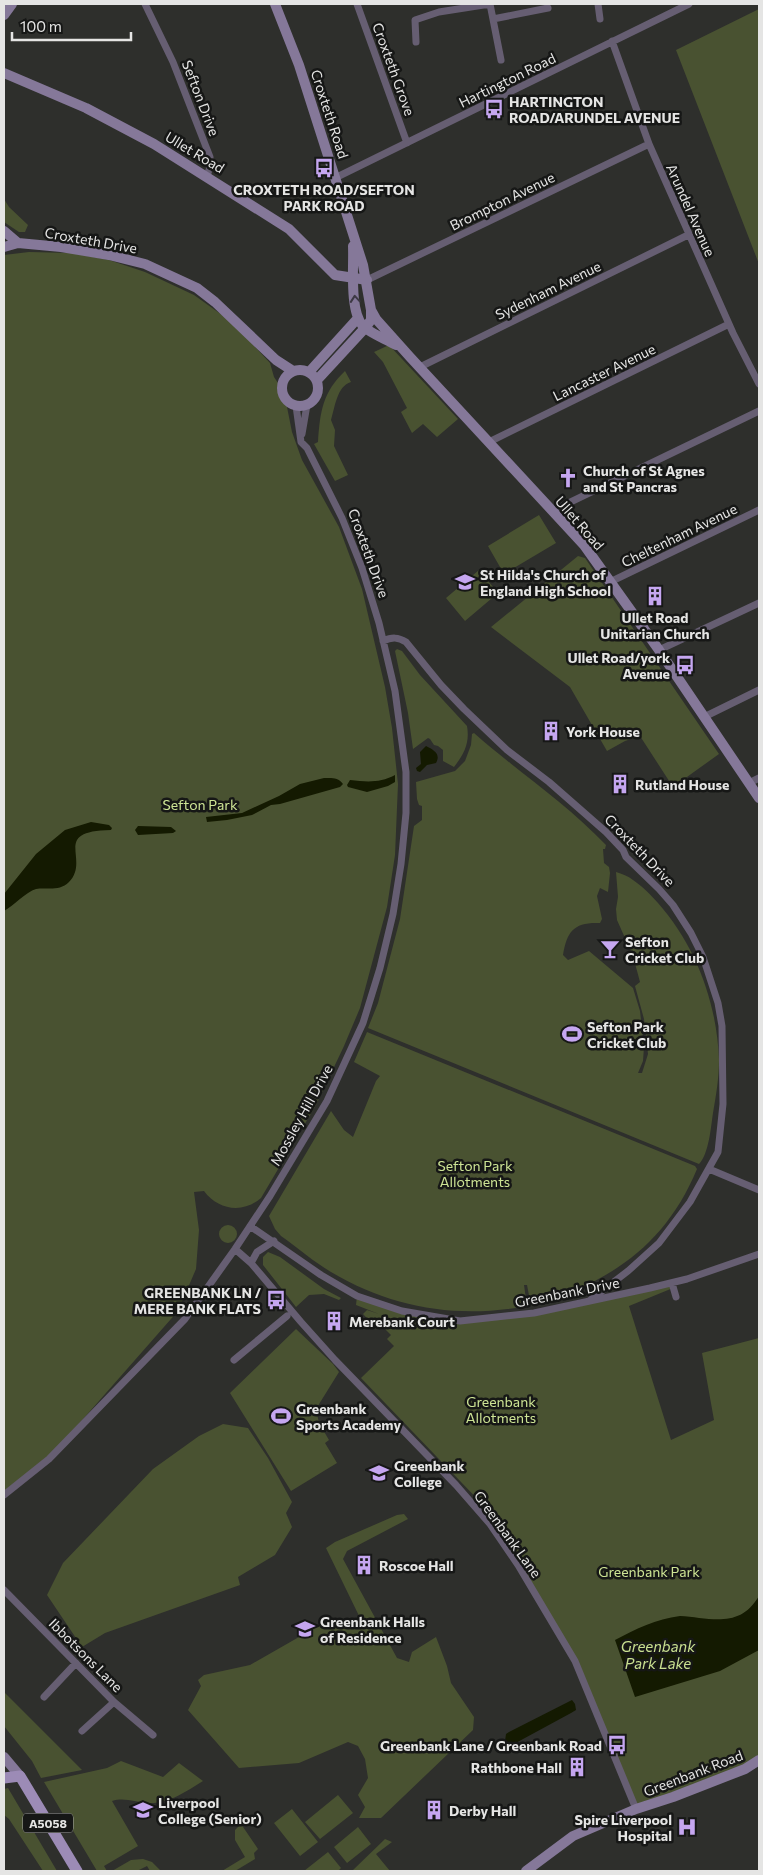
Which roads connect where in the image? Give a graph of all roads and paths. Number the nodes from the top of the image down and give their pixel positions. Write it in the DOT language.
graph roads {
  1 [pos="12,4"];
  2 [pos="145,4"];
  3 [pos="275,4"];
  4 [pos="357,4"];
  5 [pos="490,4"];
  6 [pos="598,4"];
  7 [pos="689,4"];
  8 [pos="548,8"];
  9 [pos="4,15"];
  10 [pos="493,19"];
  11 [pos="600,19"];
  12 [pos="612,41"];
  13 [pos="416,42"];
  14 [pos="501,60"];
  15 [pos="4,74"];
  16 [pos="407,143"];
  17 [pos="649,144"];
  18 [pos="207,176"];
  19 [pos="336,178"];
  20 [pos="4,232"];
  21 [pos="353,235"];
  22 [pos="688,235"];
  23 [pos="18,243"];
  24 [pos="4,247"];
  25 [pos="354,279"];
  26 [pos="367,280"];
  27 [pos="374,314"];
  28 [pos="358,318"];
  29 [pos="729,324"];
  30 [pos="366,328"];
  31 [pos="326,352"];
  32 [pos="341,356"];
  33 [pos="410,357"];
  34 [pos="276,360"];
  35 [pos="420,367"];
  36 [pos="293,371"];
  37 [pos="310,371"];
  38 [pos="284,378"];
  39 [pos="318,380"];
  40 [pos="759,384"];
  41 [pos="301,405"];
  42 [pos="759,411"];
  43 [pos="489,442"];
  44 [pos="759,510"];
  45 [pos="552,511"];
  46 [pos="610,582"];
  47 [pos="759,603"];
  48 [pos="379,623"];
  49 [pos="383,641"];
  50 [pos="659,650"];
  51 [pos="759,690"];
  52 [pos="704,717"];
  53 [pos="759,778"];
  54 [pos="749,783"];
  55 [pos="759,798"];
  56 [pos="709,1169"];
  57 [pos="759,1190"];
  58 [pos="250,1226"];
  59 [pos="274,1241"];
  60 [pos="235,1250"];
  61 [pos="759,1254"];
  62 [pos="251,1263"];
  63 [pos="672,1283"];
  64 [pos="676,1297"];
  65 [pos="589,1301"];
  66 [pos="287,1316"];
  67 [pos="234,1360"];
  68 [pos="4,1495"];
  69 [pos="4,1590"];
  70 [pos="76,1663"];
  71 [pos="44,1697"];
  72 [pos="114,1702"];
  73 [pos="82,1731"];
  74 [pos="153,1735"];
  75 [pos="4,1757"];
  76 [pos="759,1760"];
  77 [pos="20,1776"];
  78 [pos="4,1778"];
  79 [pos="636,1809"];
  80 [pos="77,1871"];
  81 [pos="528,1871"];
  1 -- 9 [label="main road"];
  2 -- 18 [label="street, Sefton Drive"];
  3 -- 19 [label="main road, Croxteth Road"];
  4 -- 16 [label="street, Croxteth Grove"];
  5 -- 10 [label="street"];
  5 -- 13 [label="street"];
  6 -- 11 [label="street"];
  7 -- 12 [label="street, Hartington Road"];
  8 -- 10 [label="street"];
  10 -- 14 [label="street"];
  12 -- 16 [label="street, Hartington Road"];
  12 -- 17 [label="street, Arundel Avenue"];
  15 -- 18 [label="main road, Ullet Road"];
  16 -- 19 [label="street, Hartington Road"];
  17 -- 22 [label="street, Arundel Avenue"];
  17 -- 26 [label="street, Brompton Avenue"];
  18 -- 25 [label="main road, Ullet Road"];
  19 -- 21 [label="main road, Croxteth Road"];
  20 -- 23 [label="main road"];
  21 -- 25 [label="main road, Croxteth Road"];
  21 -- 26 [label="main road, Croxteth Road"];
  22 -- 29 [label="street, Arundel Avenue"];
  22 -- 35 [label="street, Sydenham Avenue"];
  23 -- 24 [label="main road"];
  23 -- 34 [label="main road, Croxteth Drive"];
  25 -- 26 [label="main road"];
  28 -- 25 [label="main road, Croxteth Road, one-way"];
  26 -- 27 [label="main road, Croxteth Road"];
  27 -- 30 [label="main road, Croxteth Road"];
  27 -- 33 [label="main road, Ullet Road"];
  28 -- 30 [label="main road, Ullet Road"];
  28 -- 31 [label="main road"];
  29 -- 40 [label="street, Arundel Avenue"];
  29 -- 43 [label="street, Lancaster Avenue"];
  30 -- 32 [label="main road"];
  30 -- 33 [label="main road, Ullet Road"];
  31 -- 32 [label="main road"];
  31 -- 37 [label="main road"];
  32 -- 39 [label="main road"];
  33 -- 35 [label="main road, Ullet Road"];
  34 -- 36 [label="main road, Croxteth Drive"];
  34 -- 38 [label="main road, Croxteth Drive"];
  35 -- 43 [label="main road, Ullet Road"];
  36 -- 37 [label="main road"];
  36 -- 38 [label="main road"];
  37 -- 39 [label="main road"];
  38 -- 41 [label="main road"];
  39 -- 41 [label="main road"];
  41 -- 48 [label="street, Croxteth Drive"];
  42 -- 45 [label="street"];
  43 -- 45 [label="main road, Ullet Road"];
  44 -- 46 [label="street, Cheltenham Avenue"];
  45 -- 46 [label="main road, Ullet Road"];
  46 -- 50 [label="main road, Ullet Road"];
  47 -- 50 [label="street"];
  48 -- 49 [label="street, Mossley Hill Drive"];
  49 -- 56 [label="street, Croxteth Drive"];
  49 -- 58 [label="street, Mossley Hill Drive"];
  50 -- 52 [label="main road, Ullet Road"];
  51 -- 52 [label="street"];
  52 -- 54 [label="main road, Ullet Road"];
  53 -- 54 [label="street"];
  54 -- 55 [label="main road, Ullet Road"];
  56 -- 57 [label="street"];
  56 -- 65 [label="street, Croxteth Drive"];
  58 -- 59 [label="street, Greenbank Drive"];
  58 -- 60 [label="street, Mossley Hill Drive"];
  59 -- 62 [label="street"];
  59 -- 65 [label="street, Greenbank Drive"];
  60 -- 62 [label="street, Greenbank Lane"];
  60 -- 68 [label="street, Mossley Hill Drive"];
  61 -- 63 [label="street, Greenbank Drive"];
  62 -- 79 [label="street, Greenbank Lane"];
  63 -- 64 [label="street"];
  63 -- 65 [label="street, Greenbank Drive"];
  66 -- 67 [label="street"];
  69 -- 70 [label="street, Ibbotsons Lane"];
  70 -- 71 [label="street"];
  70 -- 72 [label="street, Ibbotsons Lane"];
  72 -- 73 [label="street"];
  72 -- 74 [label="street, Ibbotsons Lane"];
  75 -- 77 [label="main road"];
  76 -- 79 [label="main road, Greenbank Road"];
  77 -- 78 [label="main road"];
  77 -- 80 [label="main road, A5058"];
  79 -- 81 [label="main road, Greenbank Road"];
}
